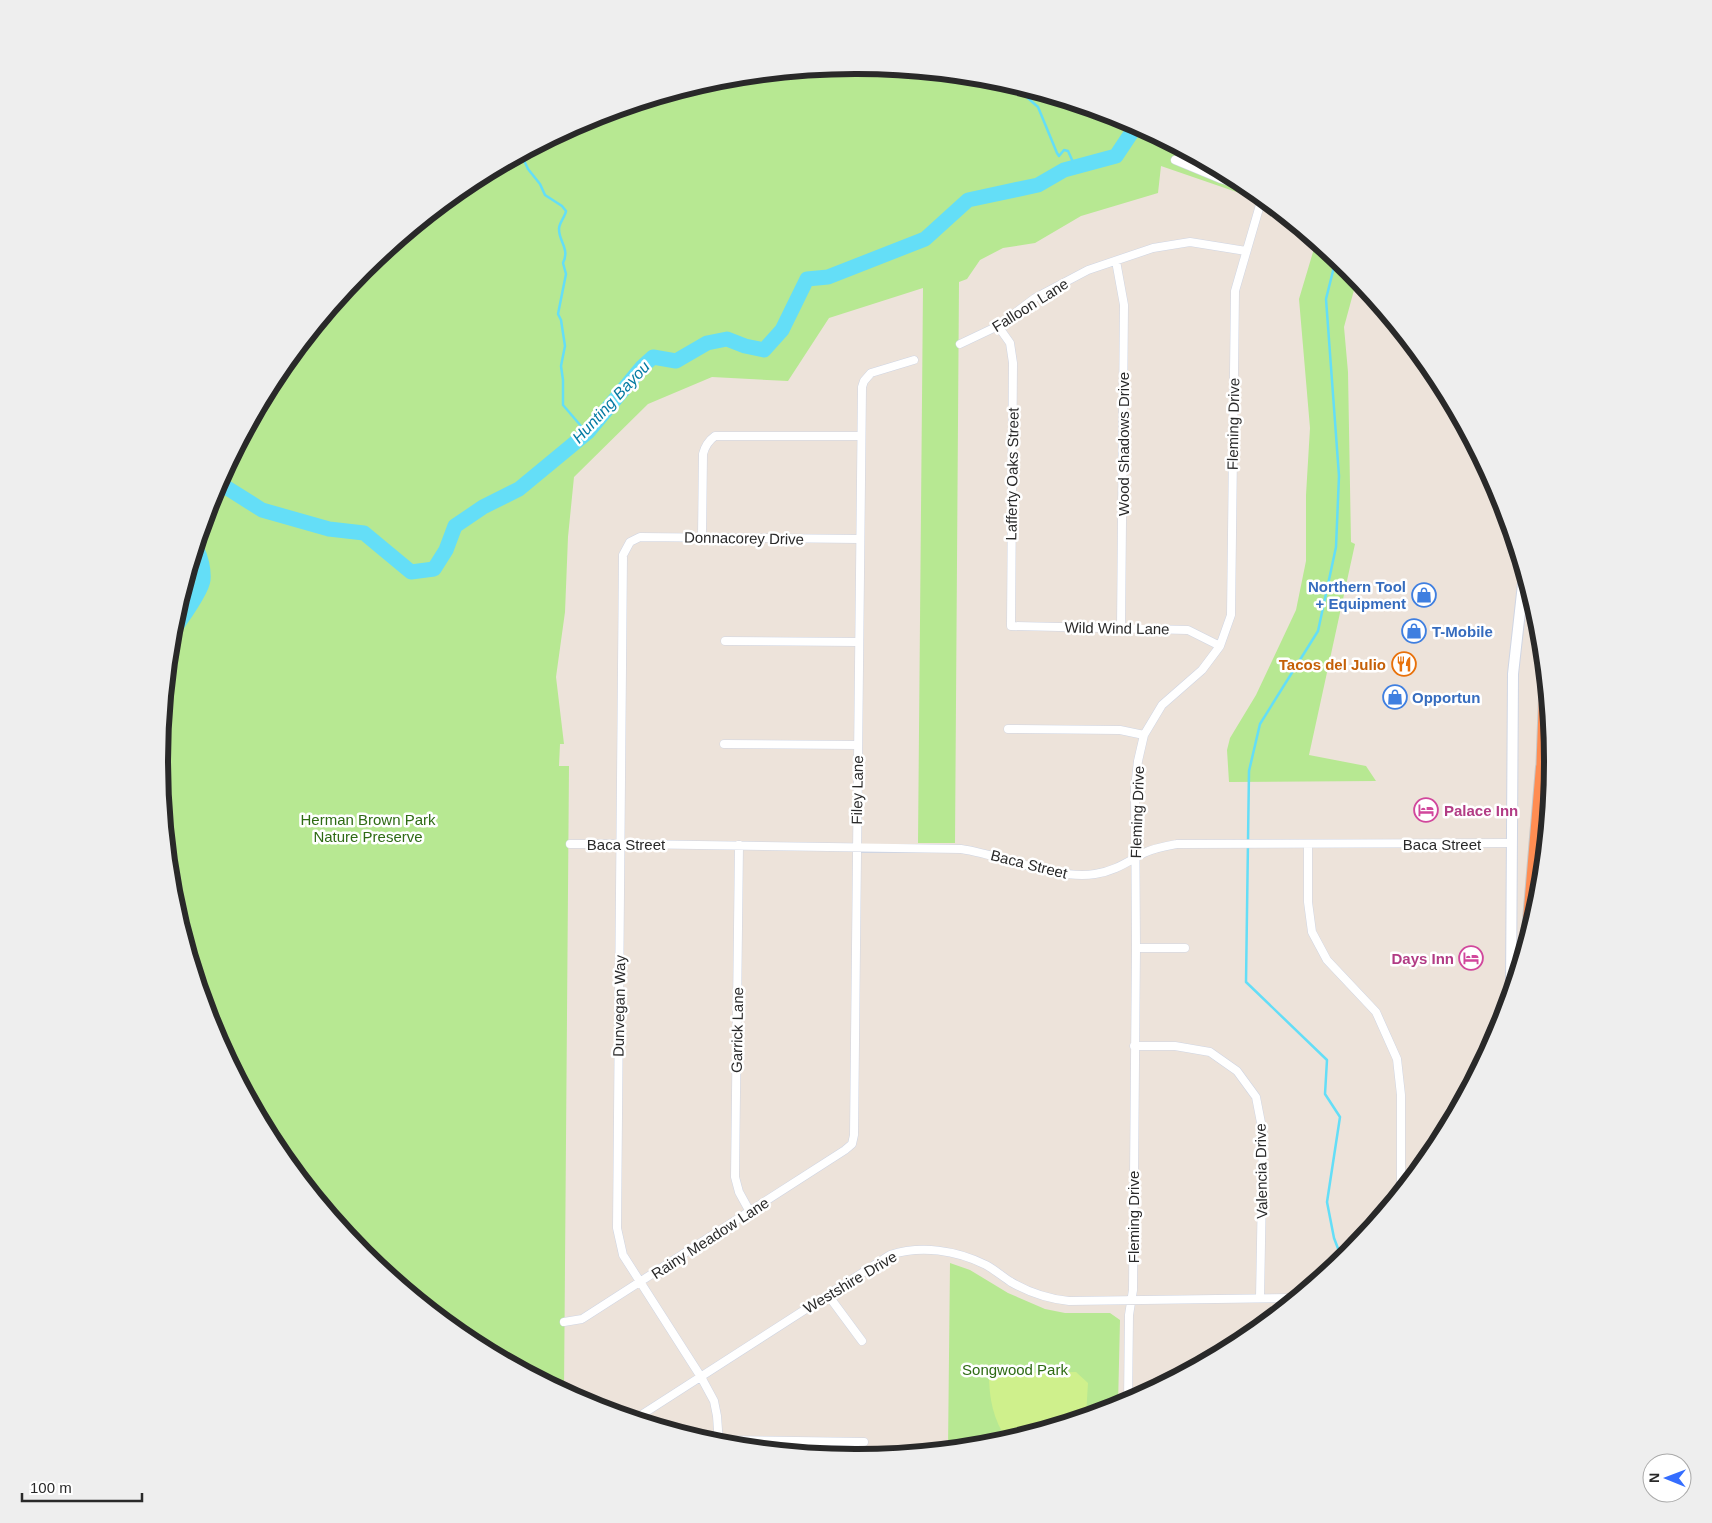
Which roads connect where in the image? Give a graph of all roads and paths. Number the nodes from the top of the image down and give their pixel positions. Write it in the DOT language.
graph roads {
  1 [pos="1175,160"];
  2 [pos="1220,179"];
  3 [pos="1260,205"];
  4 [pos="1246,251"];
  5 [pos="1116,261"];
  6 [pos="998,326"];
  7 [pos="960,344"];
  8 [pos="914,360"];
  9 [pos="861,436"];
  10 [pos="702,537"];
  11 [pos="860,539"];
  12 [pos="630,542"];
  13 [pos="1522,592"];
  14 [pos="1011,626"];
  15 [pos="1121,628"];
  16 [pos="725,640"];
  17 [pos="858,642"];
  18 [pos="1220,646"];
  19 [pos="1008,729"];
  20 [pos="1144,735"];
  21 [pos="724,744"];
  22 [pos="858,745"];
  23 [pos="1544,753"];
  24 [pos="1543,767"];
  25 [pos="1543,784"];
  26 [pos="1512,843"];
  27 [pos="570,844"];
  28 [pos="620,844"];
  29 [pos="1308,844"];
  30 [pos="739,845"];
  31 [pos="857,847"];
  32 [pos="1135,858"];
  33 [pos="1533,881"];
  34 [pos="1136,948"];
  35 [pos="1186,948"];
  36 [pos="1511,969"];
  37 [pos="1134,1046"];
  38 [pos="852,1144"];
  39 [pos="1401,1181"];
  40 [pos="750,1212"];
  41 [pos="640,1283"];
  42 [pos="828,1295"];
  43 [pos="1260,1298"];
  44 [pos="1286,1298"];
  45 [pos="1131,1301"];
  46 [pos="564,1322"];
  47 [pos="862,1341"];
  48 [pos="701,1377"];
  49 [pos="1128,1393"];
  50 [pos="641,1415"];
  51 [pos="718,1435"];
  52 [pos="760,1442"];
  53 [pos="864,1442"];
  1 -- 2 [label="street"];
  3 -- 4 [label="street, Fleming Drive"];
  4 -- 5 [label="street, Falloon Lane"];
  4 -- 18 [label="street, Fleming Drive"];
  5 -- 6 [label="street, Falloon Lane"];
  5 -- 15 [label="street, Wood Shadows Drive"];
  6 -- 7 [label="street, Falloon Lane"];
  6 -- 14 [label="street, Lafferty Oaks Street"];
  8 -- 9 [label="street, Filey Lane"];
  9 -- 10 [label="street"];
  9 -- 11 [label="street, Filey Lane"];
  10 -- 11 [label="street, Donnacorey Drive"];
  10 -- 12 [label="street, Donnacorey Drive"];
  11 -- 17 [label="street, Filey Lane"];
  12 -- 28 [label="street, Dunvegan Way"];
  13 -- 26 [label="main road"];
  14 -- 15 [label="street, Wild Wind Lane"];
  15 -- 18 [label="street, Wild Wind Lane"];
  16 -- 17 [label="street"];
  17 -- 22 [label="street, Filey Lane"];
  18 -- 20 [label="street, Fleming Drive"];
  19 -- 20 [label="street"];
  20 -- 32 [label="street, Fleming Drive"];
  21 -- 22 [label="street"];
  22 -- 31 [label="street, Filey Lane"];
  23 -- 24 [label="highway"];
  24 -- 25 [label="highway"];
  24 -- 33 [label="highway"];
  26 -- 29 [label="street, Baca Street"];
  26 -- 36 [label="main road"];
  27 -- 28 [label="street, Baca Street"];
  28 -- 30 [label="street, Baca Street"];
  28 -- 41 [label="street, Dunvegan Way"];
  29 -- 32 [label="street, Baca Street"];
  29 -- 39 [label="street"];
  30 -- 31 [label="street, Baca Street"];
  30 -- 40 [label="street, Garrick Lane"];
  31 -- 32 [label="street, Baca Street"];
  31 -- 38 [label="street, Filey Lane"];
  32 -- 34 [label="street, Fleming Drive"];
  34 -- 35 [label="street"];
  34 -- 37 [label="street, Fleming Drive"];
  37 -- 43 [label="street, Valencia Drive"];
  37 -- 45 [label="street, Fleming Drive"];
  38 -- 40 [label="street, Rainy Meadow Lane"];
  40 -- 41 [label="street, Rainy Meadow Lane"];
  41 -- 46 [label="street, Rainy Meadow Lane"];
  41 -- 48 [label="street, Dunvegan Way"];
  42 -- 45 [label="street, Westshire Drive"];
  42 -- 47 [label="street"];
  42 -- 48 [label="street, Westshire Drive"];
  43 -- 44 [label="street, Westshire Drive"];
  43 -- 45 [label="street, Westshire Drive"];
  45 -- 49 [label="street, Fleming Drive"];
  48 -- 50 [label="street, Westshire Drive"];
  48 -- 51 [label="street, Dunvegan Way"];
  52 -- 53 [label="street"];
}
